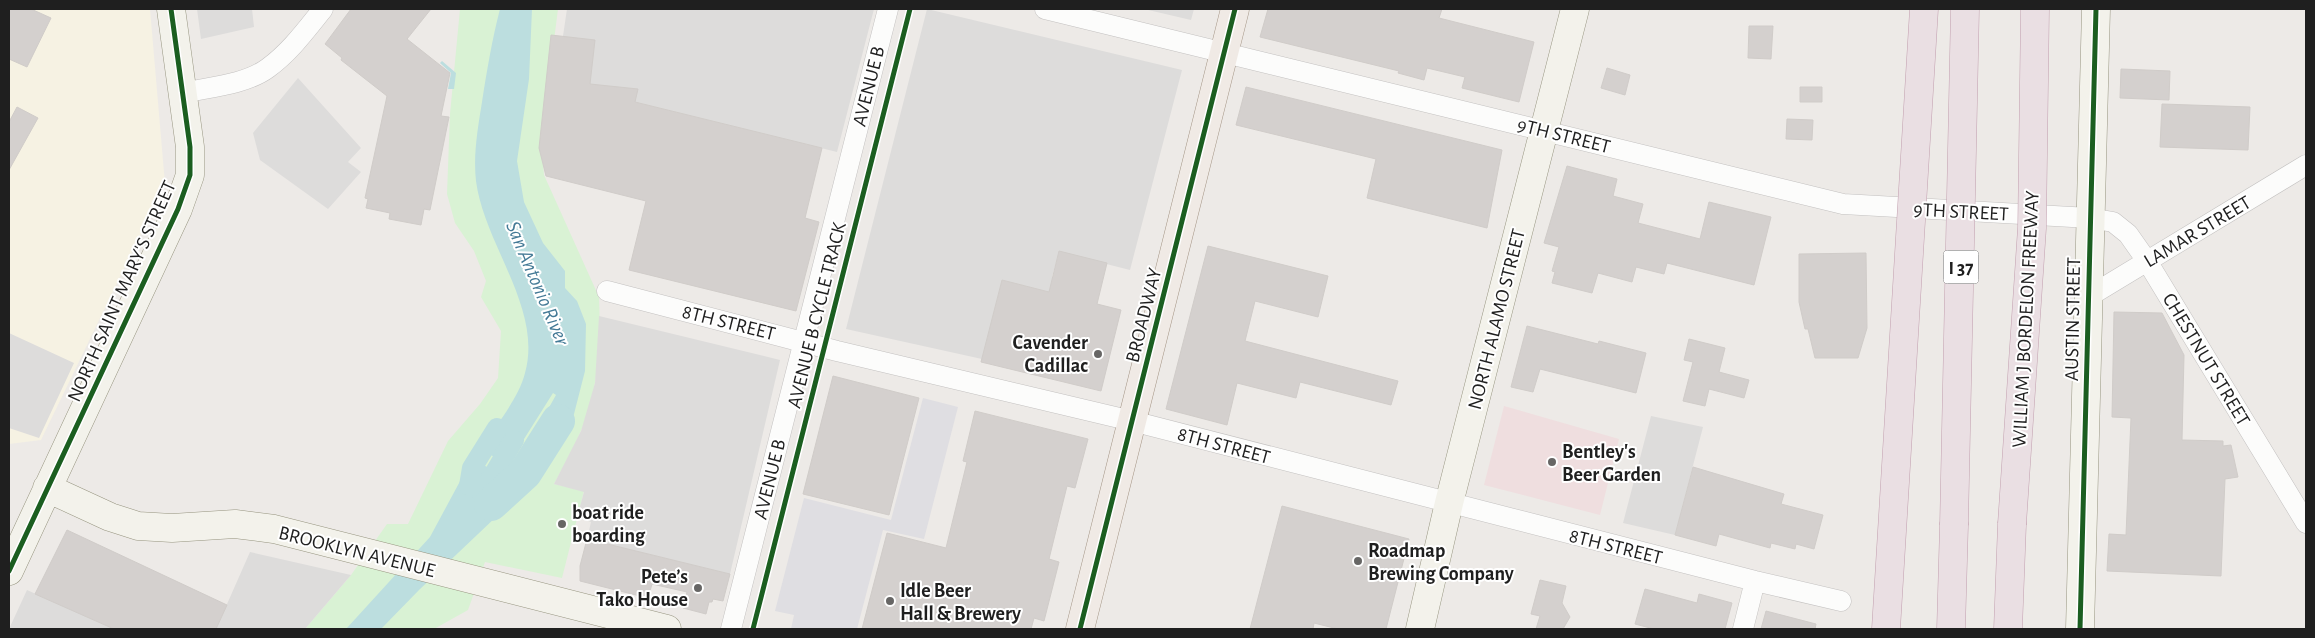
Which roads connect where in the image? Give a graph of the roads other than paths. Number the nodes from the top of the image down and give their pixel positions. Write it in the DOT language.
graph roads {
  1 [pos="171,9"];
  2 [pos="323,9"];
  3 [pos="888,9"];
  4 [pos="1045,9"];
  5 [pos="1235,9"];
  6 [pos="1574,9"];
  7 [pos="1924,9"];
  8 [pos="1965,9"];
  9 [pos="2035,9"];
  10 [pos="2096,9"];
  11 [pos="1225,52"];
  12 [pos="182,93"];
  13 [pos="1544,130"];
  14 [pos="2306,165"];
  15 [pos="2090,218"];
  16 [pos="2148,261"];
  17 [pos="607,291"];
  18 [pos="2088,297"];
  19 [pos="804,341"];
  20 [pos="1132,421"];
  21 [pos="48,488"];
  22 [pos="1449,503"];
  23 [pos="19,522"];
  24 [pos="2306,523"];
  25 [pos="2012,566"];
  26 [pos="9,571"];
  27 [pos="1755,581"];
  28 [pos="1841,601"];
  29 [pos="667,629"];
  30 [pos="731,629"];
  31 [pos="1080,629"];
  32 [pos="1420,629"];
  33 [pos="1743,629"];
  34 [pos="1886,629"];
  35 [pos="1951,629"];
  36 [pos="2008,629"];
  37 [pos="2019,629"];
  38 [pos="2080,629"];
  1 -- 12 [label="street, NORTH SAINT MARY'S STREET"];
  2 -- 12 [label="street"];
  3 -- 19 [label="street, AVENUE B"];
  4 -- 11 [label="street, 9TH STREET"];
  5 -- 11 [label="main road, BROADWAY"];
  6 -- 13 [label="street, NORTH ALAMO STREET"];
  7 -- 34 [label="highway, bridge"];
  8 -- 35 [label="highway, I 37, bridge"];
  9 -- 25 [label="highway, WILLIAM J BORDELON FREEWAY, bridge"];
  10 -- 15 [label="street, AUSTIN STREET"];
  11 -- 13 [label="street, 9TH STREET"];
  11 -- 20 [label="main road, BROADWAY"];
  12 -- 21 [label="street, NORTH SAINT MARY'S STREET"];
  13 -- 15 [label="street, 9TH STREET"];
  13 -- 22 [label="street, NORTH ALAMO STREET"];
  14 -- 16 [label="street, LAMAR STREET"];
  15 -- 16 [label="street, CHESTNUT STREET"];
  15 -- 18 [label="street, AUSTIN STREET"];
  16 -- 18 [label="street, LAMAR STREET"];
  16 -- 24 [label="street, CHESTNUT STREET"];
  17 -- 19 [label="street, 8TH STREET"];
  18 -- 38 [label="street, AUSTIN STREET"];
  19 -- 20 [label="street, 8TH STREET"];
  19 -- 30 [label="street, AVENUE B"];
  20 -- 22 [label="street, 8TH STREET"];
  20 -- 31 [label="main road, BROADWAY"];
  21 -- 23 [label="street, NORTH SAINT MARY'S STREET"];
  21 -- 29 [label="street, BROOKLYN AVENUE"];
  22 -- 27 [label="street, 8TH STREET"];
  22 -- 32 [label="street, NORTH ALAMO STREET"];
  23 -- 26 [label="street, NORTH SAINT MARY'S STREET"];
  25 -- 36 [label="highway, WILLIAM J BORDELON FREEWAY"];
  25 -- 37 [label="highway"];
  27 -- 28 [label="street, 8TH STREET"];
  27 -- 33 [label="street"];
}
